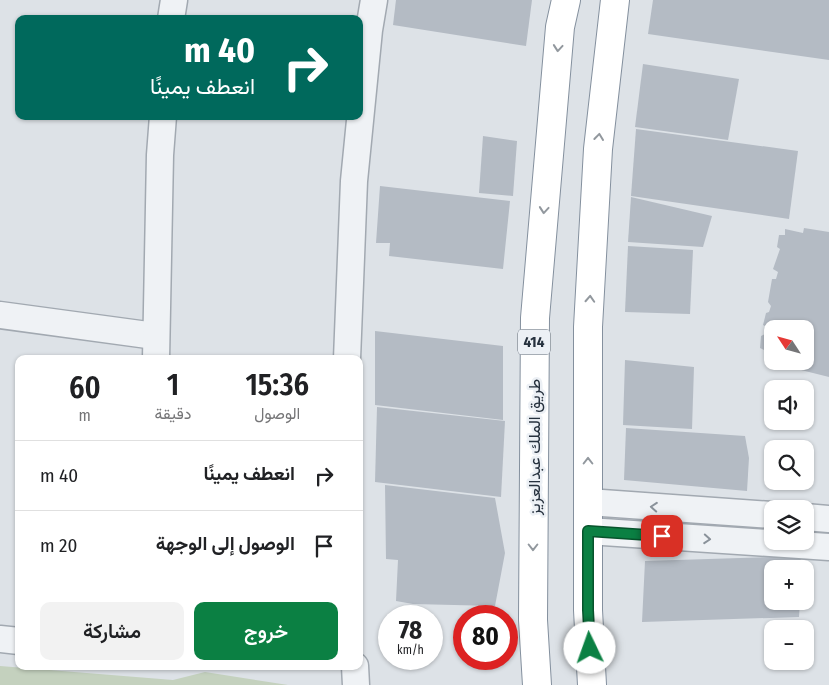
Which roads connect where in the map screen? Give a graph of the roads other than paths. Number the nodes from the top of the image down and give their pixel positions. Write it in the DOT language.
graph roads {
  1 [pos="174,0"];
  2 [pos="374,0"];
  3 [pos="566,0"];
  4 [pos="615,0"];
  5 [pos="172,15"];
  6 [pos="363,91"];
  7 [pos="163,120"];
  8 [pos="360,120"];
  9 [pos="0,315"];
  10 [pos="156,347"];
  11 [pos="347,355"];
  12 [pos="588,502"];
  13 [pos="764,514"];
  14 [pos="814,518"];
  15 [pos="829,519"];
  16 [pos="588,531"];
  17 [pos="829,547"];
  18 [pos="0,639"];
  19 [pos="15,641"];
  20 [pos="355,670"];
  21 [pos="356,685"];
  22 [pos="537,685"];
  23 [pos="592,685"];
  1 -- 5 [label="street"];
  2 -- 6 [label="street"];
  3 -- 22 [label="highway, طريق الملك عبدالعزيز / 414, one-way"];
  12 -- 4 [label="highway, one-way"];
  7 -- 10 [label="street"];
  8 -- 11 [label="street"];
  9 -- 10 [label="street"];
  13 -- 12 [label="street, one-way"];
  12 -- 16 [label="highway"];
  14 -- 15 [label="street"];
  16 -- 17 [label="street, one-way"];
  16 -- 23 [label="highway"];
  18 -- 19 [label="street"];
  20 -- 21 [label="street"];
}
